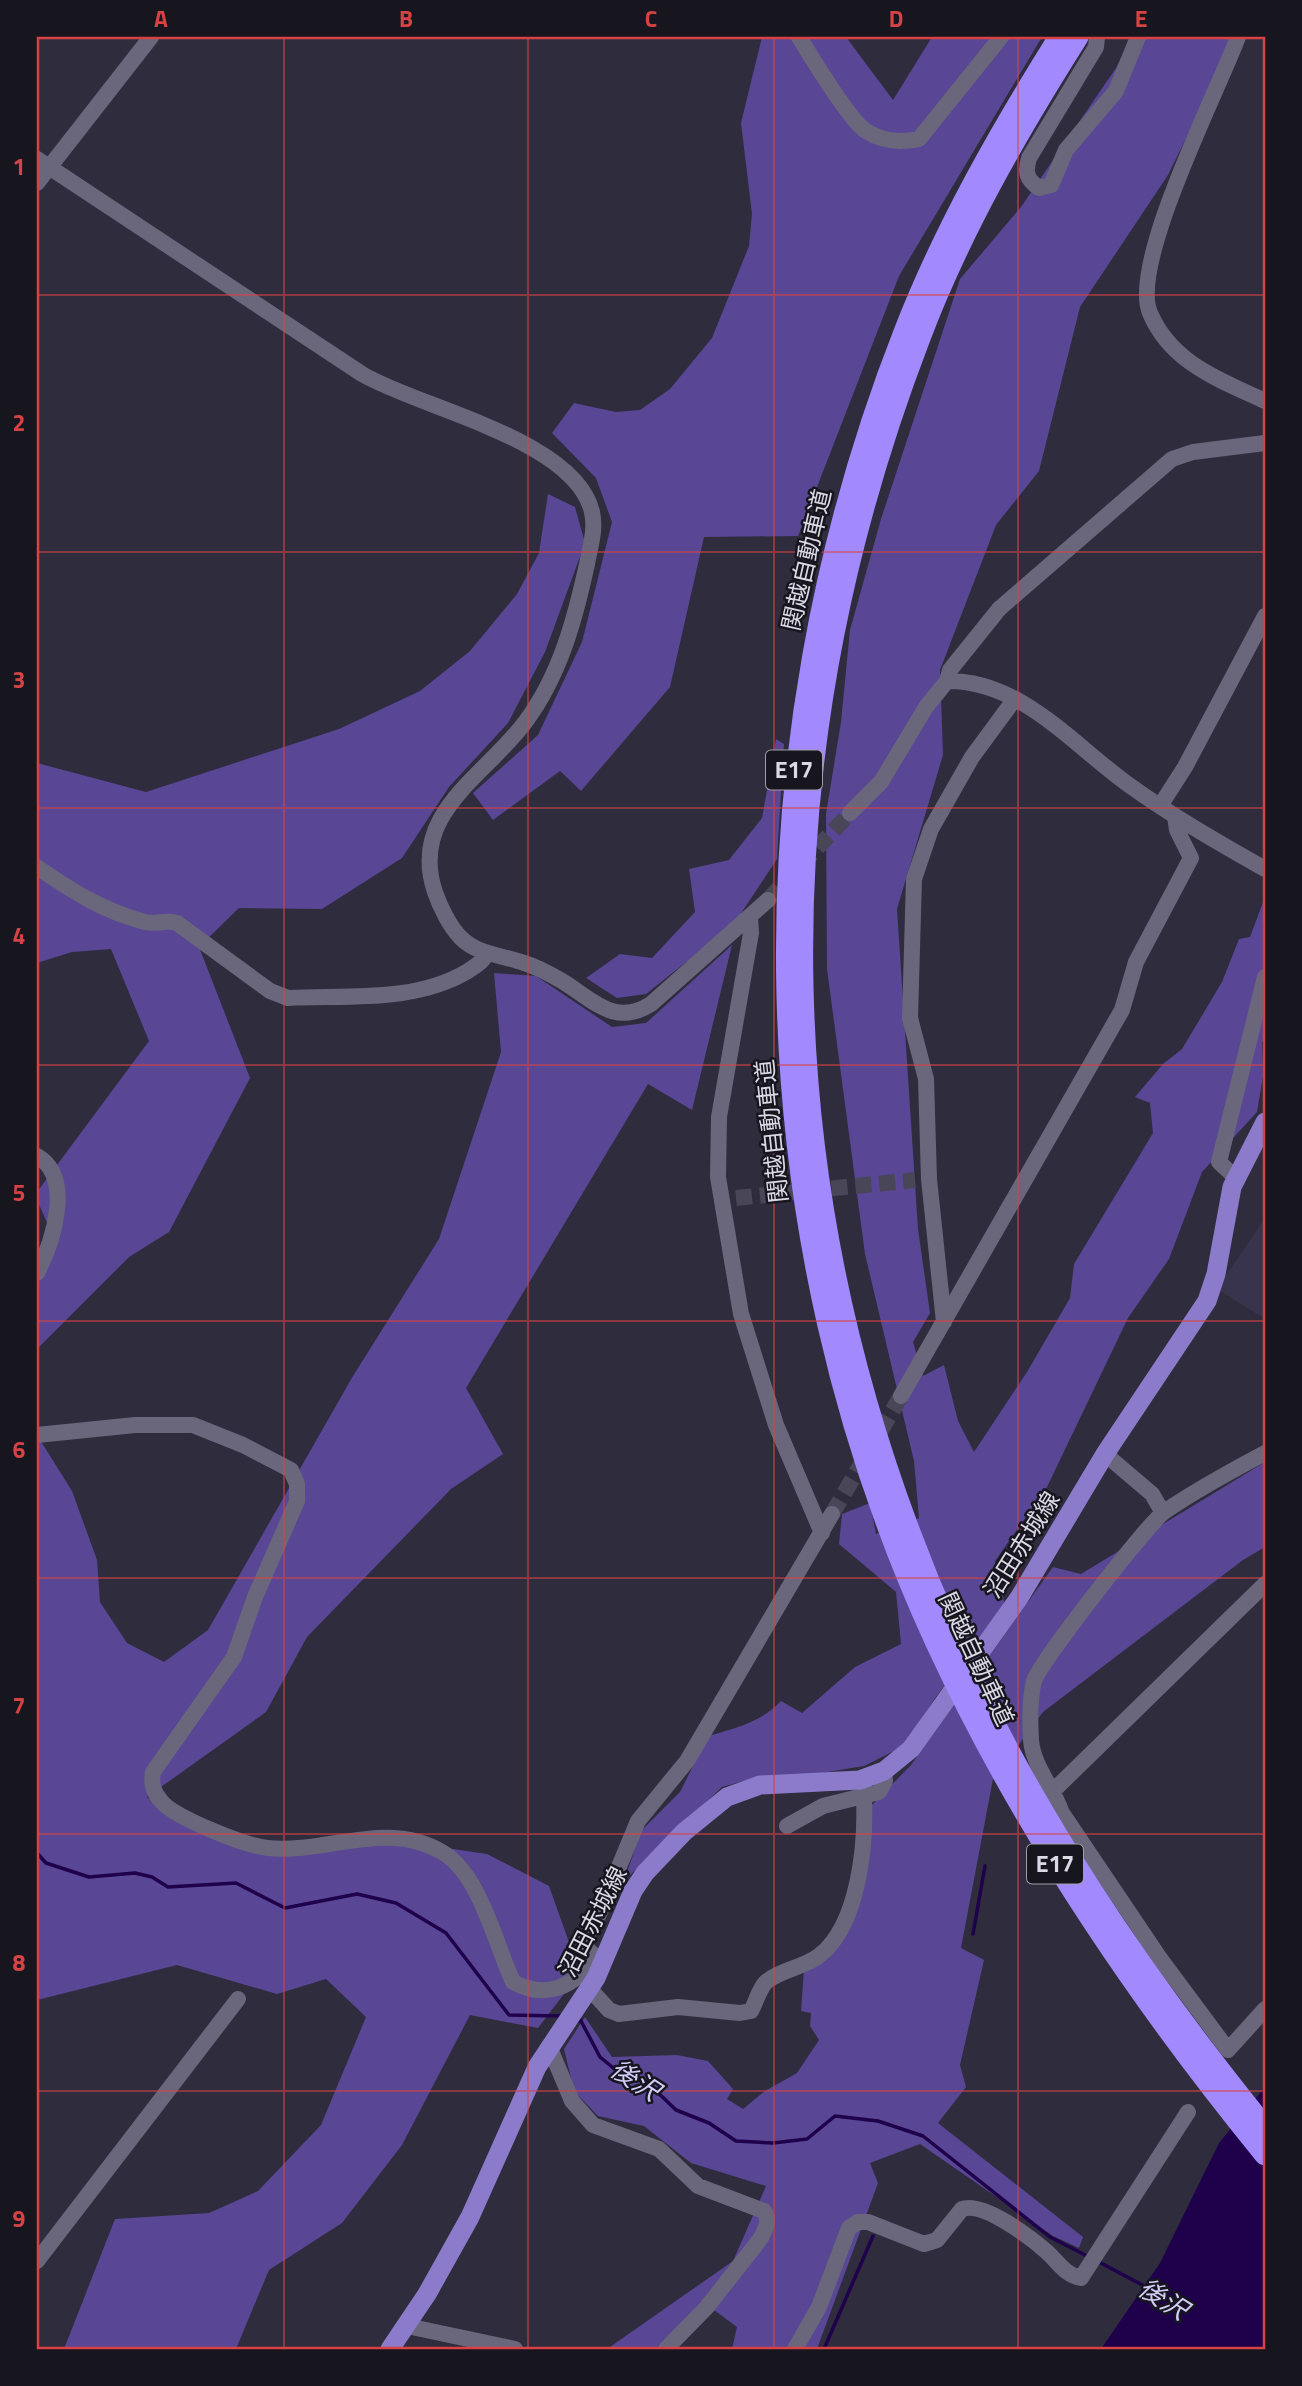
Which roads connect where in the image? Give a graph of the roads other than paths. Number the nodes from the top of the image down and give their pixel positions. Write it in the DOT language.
graph roads {
  1 [pos="151,37"];
  2 [pos="799,37"];
  3 [pos="1001,37"];
  4 [pos="1059,37"];
  5 [pos="1078,37"];
  6 [pos="1097,37"];
  7 [pos="1138,37"];
  8 [pos="1238,37"];
  9 [pos="43,164"];
  10 [pos="37,183"];
  11 [pos="1265,401"];
  12 [pos="1265,443"];
  13 [pos="1265,616"];
  14 [pos="947,681"];
  15 [pos="1014,700"];
  16 [pos="1160,806"];
  17 [pos="850,813"];
  18 [pos="1175,816"];
  19 [pos="37,867"];
  20 [pos="1265,869"];
  21 [pos="768,900"];
  22 [pos="750,917"];
  23 [pos="486,953"];
  24 [pos="1265,977"];
  25 [pos="1265,1122"];
  26 [pos="37,1156"];
  27 [pos="1236,1178"];
  28 [pos="37,1273"];
  29 [pos="944,1322"];
  30 [pos="901,1396"];
  31 [pos="37,1435"];
  32 [pos="1265,1452"];
  33 [pos="1105,1454"];
  34 [pos="1163,1513"];
  35 [pos="832,1514"];
  36 [pos="822,1533"];
  37 [pos="903,1538"];
  38 [pos="1265,1584"];
  39 [pos="884,1771"];
  40 [pos="1054,1790"];
  41 [pos="863,1798"];
  42 [pos="787,1826"];
  43 [pos="599,1960"];
  44 [pos="584,1993"];
  45 [pos="238,1999"];
  46 [pos="1265,2009"];
  47 [pos="554,2037"];
  48 [pos="1188,2112"];
  49 [pos="1265,2127"];
  50 [pos="1265,2155"];
  51 [pos="37,2261"];
  52 [pos="407,2326"];
  53 [pos="390,2349"];
  54 [pos="514,2349"];
  55 [pos="666,2349"];
  56 [pos="795,2349"];
  1 -- 9 [label="street"];
  2 -- 3 [label="street"];
  4 -- 37 [label="highway, 関越自動車道 / E17"];
  5 -- 37 [label="highway, 関越自動車道 / E17"];
  6 -- 7 [label="street"];
  8 -- 11 [label="street"];
  9 -- 10 [label="street"];
  9 -- 23 [label="street"];
  12 -- 14 [label="street"];
  13 -- 16 [label="street"];
  14 -- 15 [label="street"];
  14 -- 17 [label="street"];
  15 -- 16 [label="street"];
  15 -- 29 [label="street"];
  16 -- 18 [label="street"];
  18 -- 20 [label="street"];
  18 -- 29 [label="street"];
  19 -- 23 [label="street"];
  21 -- 22 [label="street"];
  22 -- 23 [label="street"];
  22 -- 36 [label="street"];
  24 -- 27 [label="street"];
  25 -- 27 [label="main road, 沼田赤城線"];
  26 -- 28 [label="street"];
  27 -- 33 [label="main road, 沼田赤城線"];
  29 -- 30 [label="street"];
  31 -- 43 [label="street"];
  32 -- 34 [label="street"];
  33 -- 34 [label="street"];
  33 -- 39 [label="main road, 沼田赤城線"];
  34 -- 40 [label="street"];
  35 -- 36 [label="street"];
  36 -- 43 [label="street"];
  37 -- 49 [label="highway, 関越自動車道 / E17"];
  37 -- 50 [label="highway, 関越自動車道 / E17"];
  38 -- 40 [label="street"];
  39 -- 41 [label="street"];
  39 -- 43 [label="main road, 沼田赤城線"];
  40 -- 46 [label="street"];
  41 -- 42 [label="street"];
  41 -- 44 [label="street"];
  43 -- 44 [label="main road, 沼田赤城線"];
  44 -- 47 [label="main road, 沼田赤城線"];
  45 -- 51 [label="street"];
  47 -- 52 [label="main road, 沼田赤城線"];
  47 -- 55 [label="street"];
  48 -- 56 [label="street"];
  52 -- 53 [label="main road, 沼田赤城線"];
  52 -- 54 [label="street"];
}
